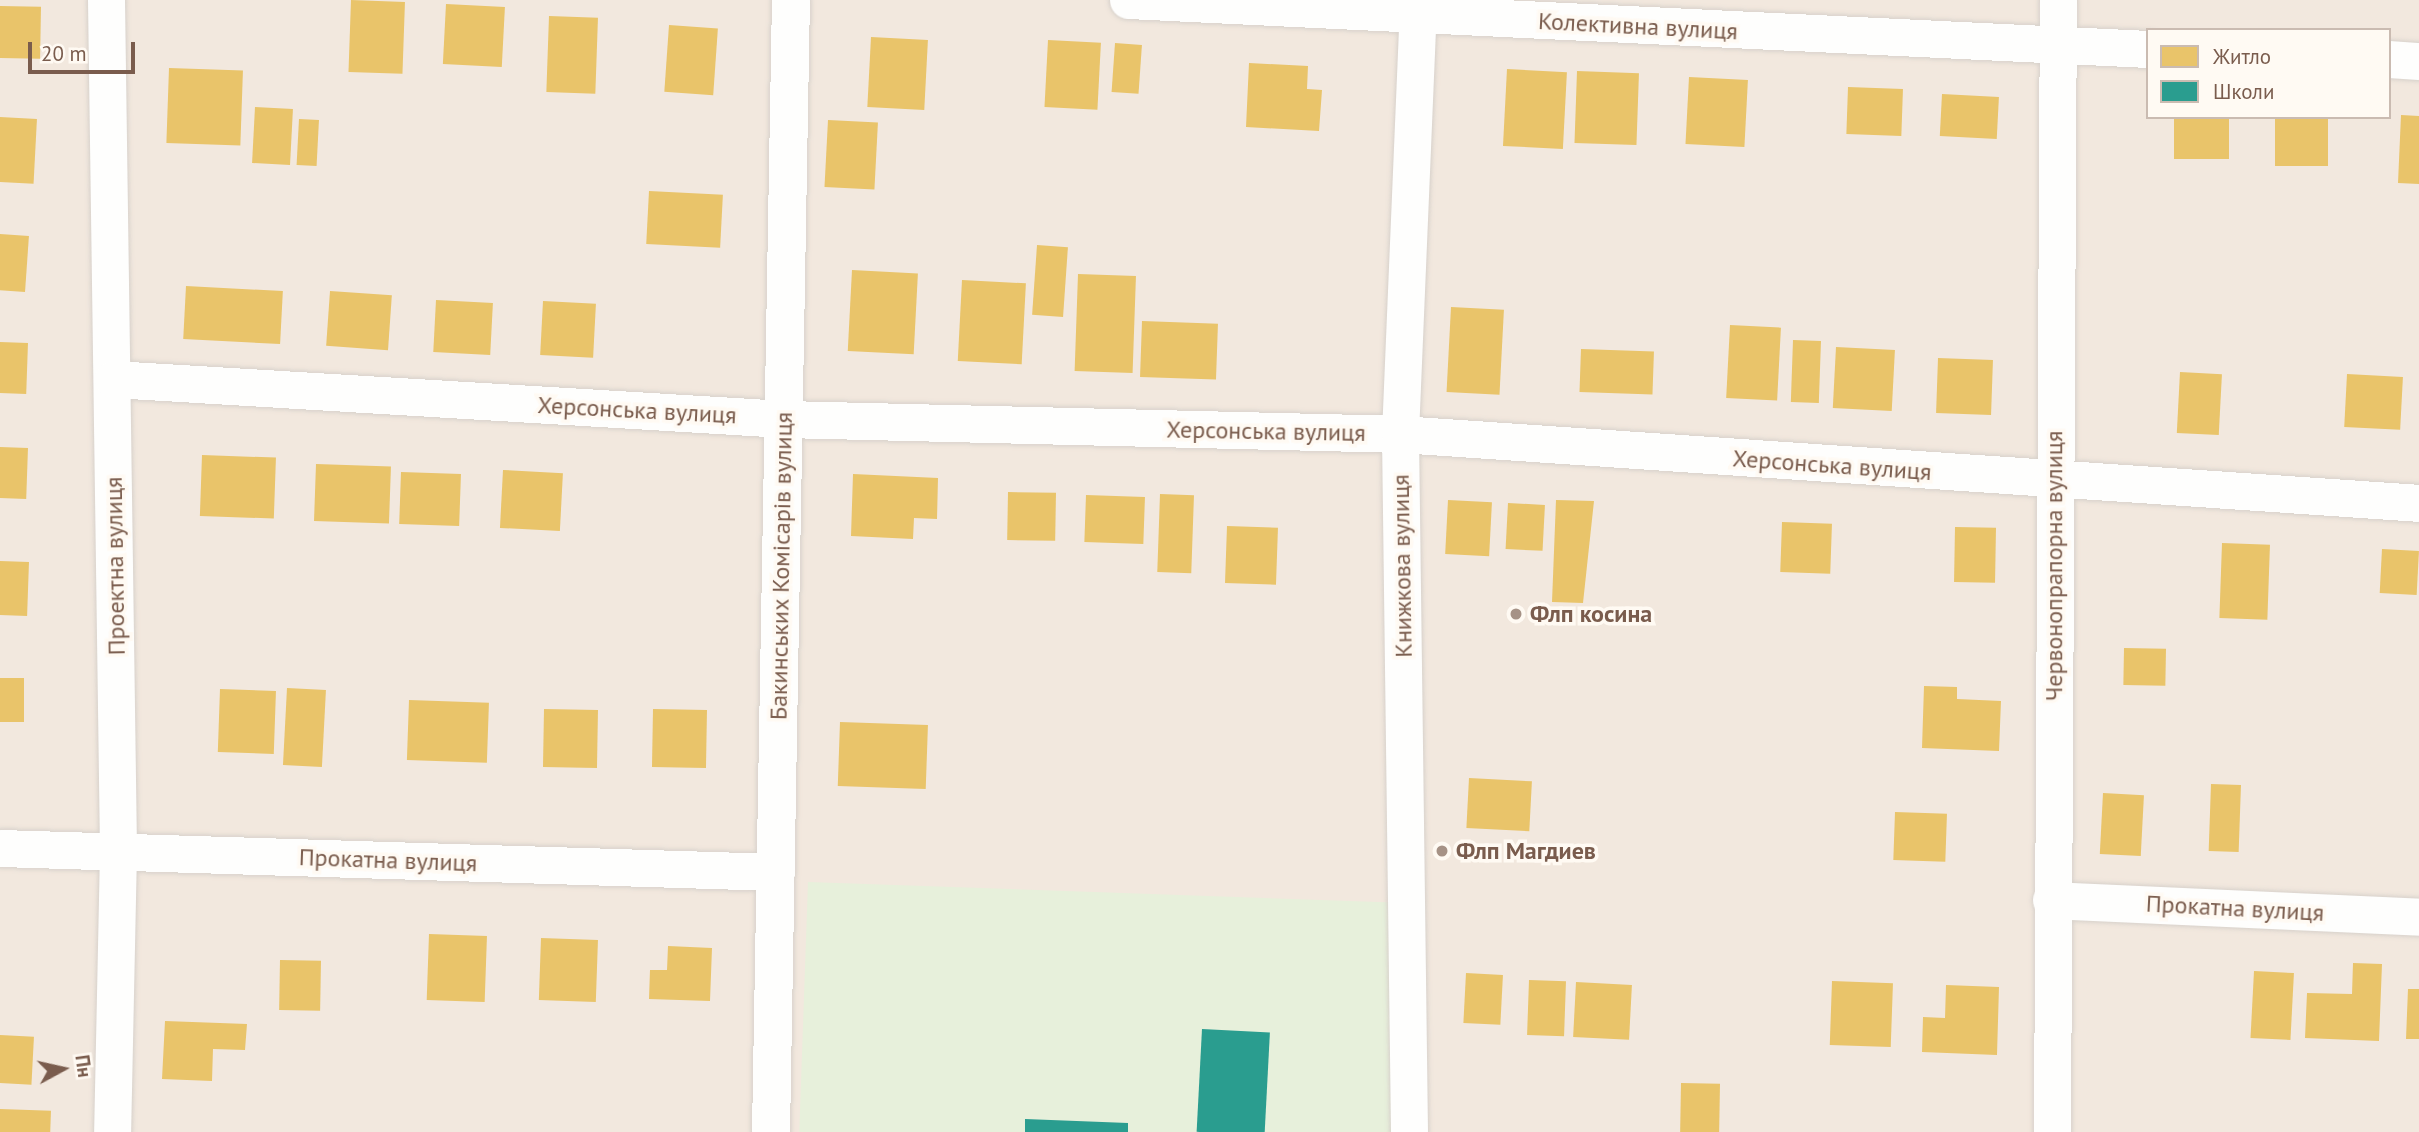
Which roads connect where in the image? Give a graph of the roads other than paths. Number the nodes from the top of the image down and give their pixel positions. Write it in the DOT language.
graph roads {
  1 [pos="106,0"];
  2 [pos="791,0"];
  3 [pos="1128,0"];
  4 [pos="2058,0"];
  5 [pos="1418,8"];
  6 [pos="2057,45"];
  7 [pos="2146,49"];
  8 [pos="2391,60"];
  9 [pos="2419,61"];
  10 [pos="113,379"];
  11 [pos="784,419"];
  12 [pos="1400,435"];
  13 [pos="2055,480"];
  14 [pos="2419,503"];
  15 [pos="0,848"];
  16 [pos="118,851"];
  17 [pos="776,872"];
  18 [pos="2051,900"];
  19 [pos="2419,917"];
  20 [pos="113,1132"];
  21 [pos="771,1132"];
  22 [pos="1409,1132"];
  23 [pos="2052,1132"];
  1 -- 10 [label="street, Проектна вулиця"];
  2 -- 11 [label="street, Бакинських Комісарів вулиця"];
  3 -- 5 [label="street, Колективна вулиця"];
  4 -- 6 [label="street, Червонопрапорна вулиця"];
  5 -- 6 [label="street, Колективна вулиця"];
  5 -- 12 [label="street, Книжкова вулиця"];
  6 -- 7 [label="street, Колективна вулиця"];
  6 -- 13 [label="street, Червонопрапорна вулиця"];
  8 -- 9 [label="street"];
  10 -- 11 [label="street, Херсонська вулиця"];
  10 -- 16 [label="street, Проектна вулиця"];
  11 -- 12 [label="street, Херсонська вулиця"];
  11 -- 17 [label="street, Бакинських Комісарів вулиця"];
  12 -- 13 [label="street, Херсонська вулиця"];
  12 -- 22 [label="street, Книжкова вулиця"];
  13 -- 14 [label="street, Херсонська вулиця"];
  13 -- 18 [label="street, Червонопрапорна вулиця"];
  15 -- 16 [label="street, Прокатна вулиця"];
  16 -- 17 [label="street, Прокатна вулиця"];
  16 -- 20 [label="street, Проектна вулиця"];
  17 -- 21 [label="street, Бакинських Комісарів вулиця"];
  18 -- 19 [label="street, Прокатна вулиця"];
  18 -- 23 [label="street, Червонопрапорна вулиця"];
}
